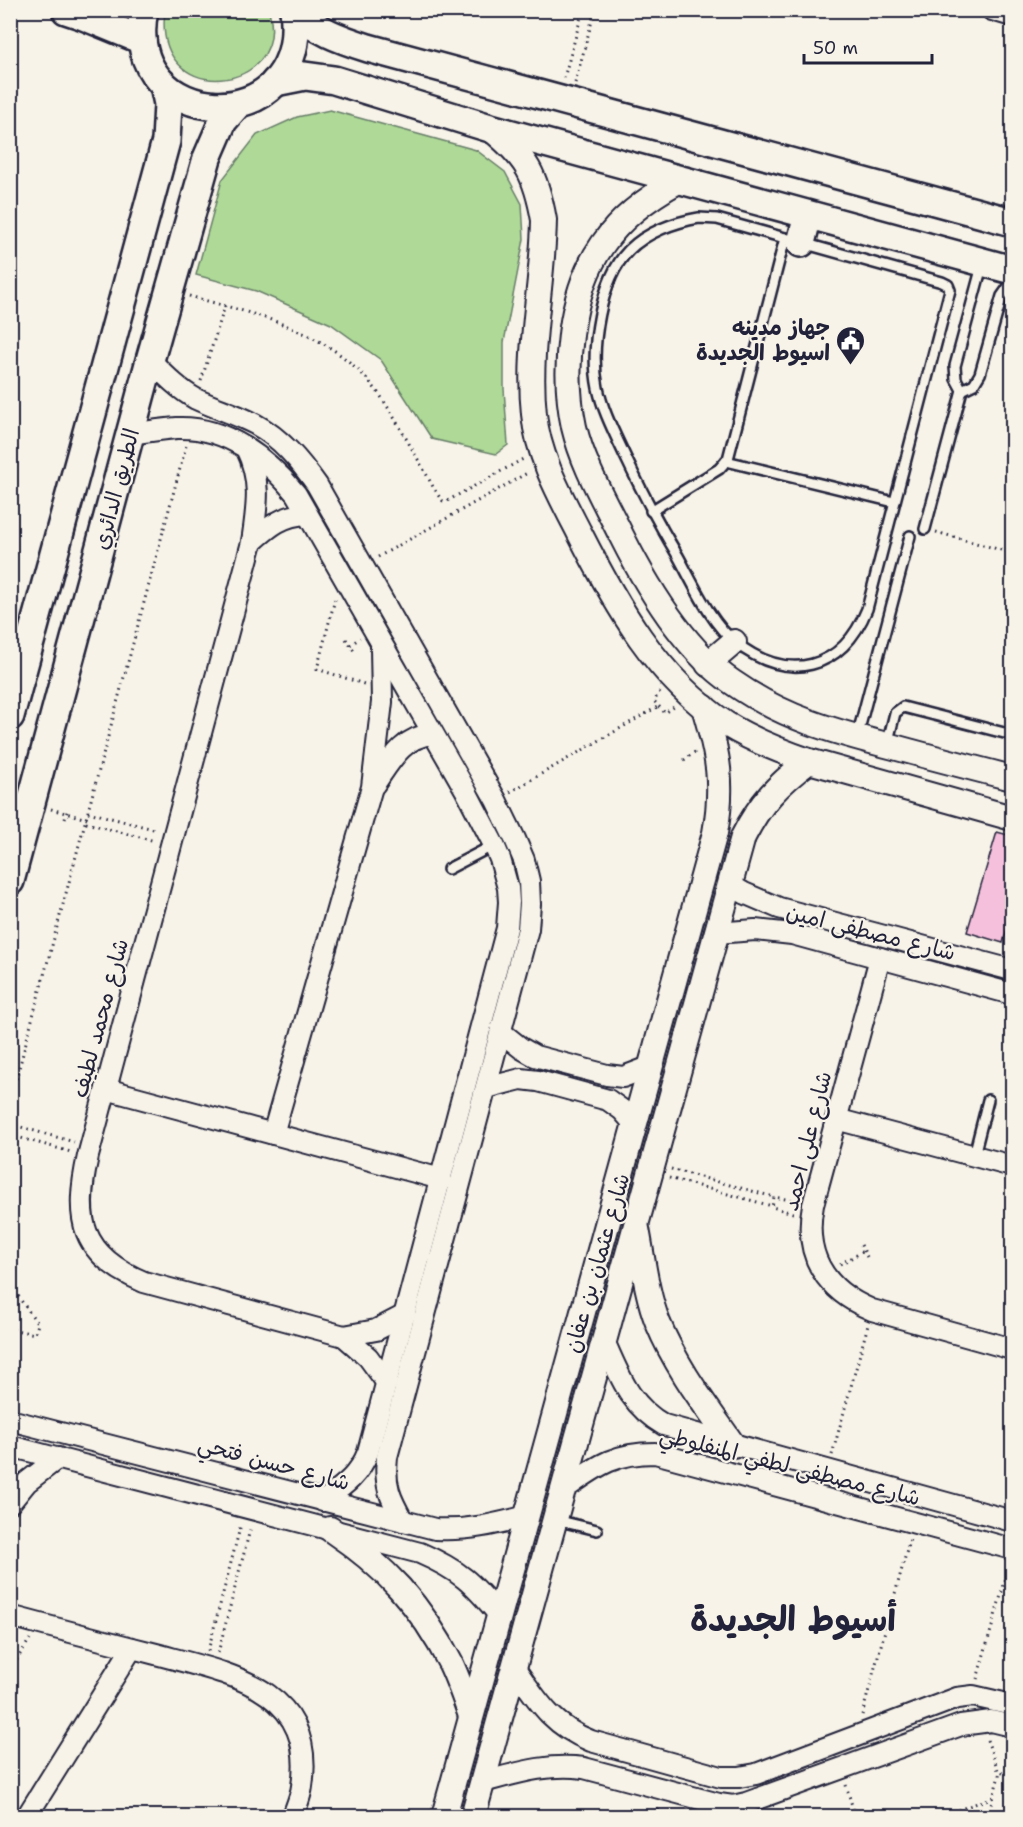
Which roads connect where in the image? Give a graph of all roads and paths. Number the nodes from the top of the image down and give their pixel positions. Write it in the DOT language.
graph roads {
  1 [pos="66,10"];
  2 [pos="144,10"];
  3 [pos="294,10"];
  4 [pos="583,10"];
  5 [pos="595,10"];
  6 [pos="992,10"];
  7 [pos="1012,16"];
  8 [pos="142,40"];
  9 [pos="368,48"];
  10 [pos="275,82"];
  11 [pos="165,85"];
  12 [pos="359,86"];
  13 [pos="564,101"];
  14 [pos="237,105"];
  15 [pos="490,128"];
  16 [pos="678,181"];
  17 [pos="808,215"];
  18 [pos="1012,222"];
  19 [pos="793,240"];
  20 [pos="983,262"];
  21 [pos="1012,270"];
  22 [pos="1012,282"];
  23 [pos="169,291"];
  24 [pos="225,306"];
  25 [pos="150,360"];
  26 [pos="962,390"];
  27 [pos="196,399"];
  28 [pos="191,429"];
  29 [pos="130,434"];
  30 [pos="246,448"];
  31 [pos="544,456"];
  32 [pos="726,461"];
  33 [pos="894,502"];
  34 [pos="651,512"];
  35 [pos="307,514"];
  36 [pos="925,529"];
  37 [pos="910,536"];
  38 [pos="252,542"];
  39 [pos="1012,553"];
  40 [pos="363,566"];
  41 [pos="637,566"];
  42 [pos="341,574"];
  43 [pos="606,585"];
  44 [pos="346,639"];
  45 [pos="381,641"];
  46 [pos="734,642"];
  47 [pos="355,652"];
  48 [pos="708,664"];
  49 [pos="383,689"];
  50 [pos="58,704"];
  51 [pos="14,705"];
  52 [pos="659,706"];
  53 [pos="704,707"];
  54 [pos="432,734"];
  55 [pos="1012,735"];
  56 [pos="857,737"];
  57 [pos="887,745"];
  58 [pos="809,761"];
  59 [pos="1012,778"];
  60 [pos="372,787"];
  61 [pos="496,800"];
  62 [pos="31,804"];
  63 [pos="68,808"];
  64 [pos="88,812"];
  65 [pos="66,813"];
  66 [pos="1012,818"];
  67 [pos="65,819"];
  68 [pos="86,821"];
  69 [pos="172,840"];
  70 [pos="494,846"];
  71 [pos="448,869"];
  72 [pos="10,881"];
  73 [pos="729,884"];
  74 [pos="509,902"];
  75 [pos="530,904"];
  76 [pos="716,933"];
  77 [pos="880,958"];
  78 [pos="1012,970"];
  79 [pos="1012,994"];
  80 [pos="501,1032"];
  81 [pos="652,1066"];
  82 [pos="486,1088"];
  83 [pos="106,1089"];
  84 [pos="988,1100"];
  85 [pos="10,1102"];
  86 [pos="836,1119"];
  87 [pos="10,1124"];
  88 [pos="635,1125"];
  89 [pos="273,1134"];
  90 [pos="10,1135"];
  91 [pos="89,1151"];
  92 [pos="974,1155"];
  93 [pos="1012,1166"];
  94 [pos="651,1168"];
  95 [pos="441,1179"];
  96 [pos="774,1197"];
  97 [pos="772,1206"];
  98 [pos="812,1211"];
  99 [pos="636,1224"];
  100 [pos="861,1245"];
  101 [pos="864,1251"];
  102 [pos="867,1257"];
  103 [pos="823,1273"];
  104 [pos="10,1280"];
  105 [pos="872,1310"];
  106 [pos="405,1315"];
  107 [pos="10,1329"];
  108 [pos="344,1336"];
  109 [pos="604,1341"];
  110 [pos="1012,1349"];
  111 [pos="387,1383"];
  112 [pos="10,1420"];
  113 [pos="550,1434"];
  114 [pos="576,1440"];
  115 [pos="733,1445"];
  116 [pos="10,1446"];
  117 [pos="58,1458"];
  118 [pos="827,1471"];
  119 [pos="563,1490"];
  120 [pos="323,1501"];
  121 [pos="10,1503"];
  122 [pos="250,1508"];
  123 [pos="527,1516"];
  124 [pos="555,1519"];
  125 [pos="403,1521"];
  126 [pos="1012,1521"];
  127 [pos="914,1522"];
  128 [pos="330,1529"];
  129 [pos="597,1530"];
  130 [pos="1011,1557"];
  131 [pos="500,1614"];
  132 [pos="10,1616"];
  133 [pos="40,1624"];
  134 [pos="132,1648"];
  135 [pos="514,1667"];
  136 [pos="209,1668"];
  137 [pos="10,1670"];
  138 [pos="972,1696"];
  139 [pos="1012,1705"];
  140 [pos="471,1716"];
  141 [pos="980,1721"];
  142 [pos="1012,1726"];
  143 [pos="856,1736"];
  144 [pos="840,1769"];
  145 [pos="1000,1772"];
  146 [pos="455,1774"];
  147 [pos="1012,1776"];
  148 [pos="483,1782"];
  149 [pos="994,1797"];
  150 [pos="733,1811"];
  151 [pos="27,1816"];
  152 [pos="293,1816"];
  153 [pos="444,1816"];
  154 [pos="473,1816"];
  155 [pos="855,1816"];
  156 [pos="941,1816"];
  157 [pos="988,1816"];
  1 -- 8 [label="main road"];
  2 -- 8 [label="main road"];
  3 -- 9 [label="main road"];
  3 -- 10 [label="main road"];
  4 -- 13 [label="path"];
  5 -- 13 [label="path"];
  6 -- 7 [label="street"];
  8 -- 11 [label="main road"];
  9 -- 12 [label="main road"];
  9 -- 13 [label="main road"];
  10 -- 12 [label="main road"];
  10 -- 14 [label="main road"];
  11 -- 14 [label="main road"];
  11 -- 51 [label="main road, الطريق الدائري"];
  12 -- 15 [label="main road"];
  13 -- 18 [label="main road"];
  14 -- 23 [label="main road, الطريق الدائري"];
  15 -- 16 [label="main road"];
  15 -- 31 [label="street"];
  16 -- 17 [label="main road"];
  16 -- 41 [label="street"];
  17 -- 19 [label="main road"];
  17 -- 20 [label="main road"];
  19 -- 32 [label="lane"];
  19 -- 33 [label="lane"];
  19 -- 34 [label="lane"];
  20 -- 21 [label="main road"];
  20 -- 26 [label="lane"];
  22 -- 26 [label="lane"];
  23 -- 24 [label="path"];
  23 -- 25 [label="main road, الطريق الدائري"];
  24 -- 27 [label="path"];
  24 -- 31 [label="path"];
  25 -- 27 [label="street"];
  25 -- 29 [label="main road, الطريق الدائري"];
  26 -- 36 [label="lane"];
  27 -- 40 [label="street"];
  28 -- 29 [label="street"];
  28 -- 30 [label="street"];
  28 -- 64 [label="path"];
  29 -- 50 [label="main road, الطريق الدائري"];
  30 -- 35 [label="street"];
  30 -- 38 [label="street, شارع محمد لطيف"];
  31 -- 40 [label="path"];
  31 -- 43 [label="street"];
  32 -- 33 [label="lane"];
  32 -- 34 [label="lane"];
  33 -- 46 [label="lane"];
  34 -- 46 [label="lane"];
  35 -- 38 [label="street"];
  35 -- 42 [label="street"];
  36 -- 39 [label="path"];
  37 -- 56 [label="lane"];
  38 -- 69 [label="street, شارع محمد لطيف"];
  40 -- 61 [label="street"];
  41 -- 43 [label="street"];
  41 -- 48 [label="street"];
  42 -- 45 [label="street"];
  42 -- 49 [label="path"];
  43 -- 53 [label="street"];
  44 -- 47 [label="path"];
  45 -- 49 [label="street"];
  45 -- 54 [label="street"];
  46 -- 48 [label="street"];
  48 -- 56 [label="street"];
  49 -- 60 [label="street"];
  50 -- 51 [label="main road"];
  50 -- 62 [label="main road, الطريق الدائري"];
  52 -- 61 [label="path"];
  53 -- 58 [label="street"];
  53 -- 81 [label="street, شارع عثمان بن عفان"];
  54 -- 60 [label="street"];
  54 -- 70 [label="street"];
  55 -- 57 [label="lane"];
  56 -- 57 [label="street"];
  57 -- 59 [label="street"];
  58 -- 66 [label="street"];
  58 -- 73 [label="street, شارع عثمان بن عفان"];
  60 -- 89 [label="street"];
  61 -- 75 [label="street"];
  62 -- 65 [label="path"];
  62 -- 72 [label="main road, الطريق الدائري"];
  63 -- 65 [label="path"];
  64 -- 68 [label="path"];
  64 -- 69 [label="path"];
  65 -- 67 [label="path"];
  65 -- 68 [label="path"];
  68 -- 69 [label="path"];
  68 -- 85 [label="path"];
  69 -- 83 [label="street, شارع محمد لطيف"];
  70 -- 71 [label="lane"];
  70 -- 74 [label="street"];
  73 -- 76 [label="street, شارع عثمان بن عفان"];
  73 -- 78 [label="street, شارع مصطفى امين"];
  74 -- 75 [label="street"];
  74 -- 95 [label="street"];
  75 -- 80 [label="street"];
  76 -- 77 [label="street, شارع مصطفى امين"];
  76 -- 94 [label="street, شارع عثمان بن عفان"];
  77 -- 79 [label="street, شارع مصطفى امين"];
  77 -- 86 [label="street, شارع على احمد"];
  80 -- 81 [label="street"];
  80 -- 82 [label="street"];
  81 -- 88 [label="street, شارع عثمان بن عفان"];
  82 -- 88 [label="street"];
  82 -- 125 [label="street"];
  83 -- 89 [label="street"];
  83 -- 91 [label="street, شارع محمد لطيف"];
  84 -- 92 [label="lane"];
  86 -- 92 [label="street"];
  86 -- 98 [label="street, شارع على احمد"];
  87 -- 91 [label="path"];
  88 -- 113 [label="street, شارع عثمان بن عفان"];
  89 -- 95 [label="street"];
  90 -- 91 [label="path"];
  91 -- 108 [label="street, شارع محمد لطيف"];
  92 -- 93 [label="street"];
  94 -- 96 [label="path"];
  94 -- 97 [label="path"];
  94 -- 99 [label="street, شارع عثمان بن عفان"];
  95 -- 106 [label="street"];
  96 -- 97 [label="path"];
  96 -- 98 [label="path"];
  97 -- 98 [label="path"];
  98 -- 103 [label="street, شارع على احمد"];
  99 -- 109 [label="street, شارع عثمان بن عفان"];
  99 -- 115 [label="street"];
  100 -- 101 [label="path"];
  101 -- 102 [label="path"];
  101 -- 103 [label="path"];
  103 -- 105 [label="street, شارع على احمد"];
  104 -- 107 [label="path"];
  105 -- 110 [label="street, شارع على احمد"];
  105 -- 118 [label="path"];
  106 -- 108 [label="street, شارع محمد لطيف"];
  106 -- 111 [label="street"];
  108 -- 111 [label="street, شارع محمد لطيف"];
  109 -- 114 [label="street, شارع عثمان بن عفان"];
  109 -- 115 [label="street, شارع مصطفى لطفي المنفلوطي"];
  111 -- 120 [label="street"];
  112 -- 120 [label="street, شارع حسن فتحي"];
  113 -- 114 [label="street"];
  113 -- 123 [label="street, شارع عثمان بن عفان"];
  114 -- 119 [label="street, شارع عثمان بن عفان"];
  115 -- 118 [label="street, شارع مصطفى لطفي المنفلوطي"];
  116 -- 117 [label="street"];
  117 -- 121 [label="street"];
  117 -- 122 [label="street"];
  118 -- 126 [label="street, شارع مصطفى لطفي المنفلوطي"];
  119 -- 124 [label="street, شارع عثمان بن عفان"];
  119 -- 127 [label="street, شارع مصطفى لطفي المنفلوطي"];
  120 -- 125 [label="street, شارع حسن فتحي"];
  122 -- 128 [label="street"];
  122 -- 136 [label="path"];
  122 -- 136 [label="path"];
  123 -- 125 [label="street, شارع حسن فتحي"];
  123 -- 131 [label="street, شارع عثمان بن عفان"];
  124 -- 129 [label="lane"];
  124 -- 135 [label="street, شارع عثمان بن عفان"];
  127 -- 130 [label="street, شارع مصطفى لطفي المنفلوطي"];
  127 -- 143 [label="path"];
  128 -- 131 [label="street"];
  128 -- 140 [label="street"];
  130 -- 138 [label="path"];
  131 -- 140 [label="street, شارع عثمان بن عفان"];
  132 -- 133 [label="street"];
  133 -- 134 [label="street"];
  133 -- 137 [label="path"];
  134 -- 136 [label="street"];
  134 -- 151 [label="street"];
  135 -- 143 [label="street"];
  135 -- 148 [label="street, شارع عثمان بن عفان"];
  136 -- 152 [label="street"];
  138 -- 139 [label="street"];
  138 -- 143 [label="street"];
  140 -- 146 [label="street, شارع عثمان بن عفان"];
  141 -- 142 [label="street"];
  141 -- 144 [label="street"];
  141 -- 145 [label="path"];
  144 -- 150 [label="street"];
  144 -- 155 [label="path"];
  145 -- 147 [label="path"];
  145 -- 149 [label="path"];
  146 -- 148 [label="street"];
  146 -- 153 [label="street, شارع عثمان بن عفان"];
  148 -- 150 [label="street"];
  148 -- 154 [label="street, شارع عثمان بن عفان"];
  149 -- 156 [label="path"];
  149 -- 157 [label="path"];
}
